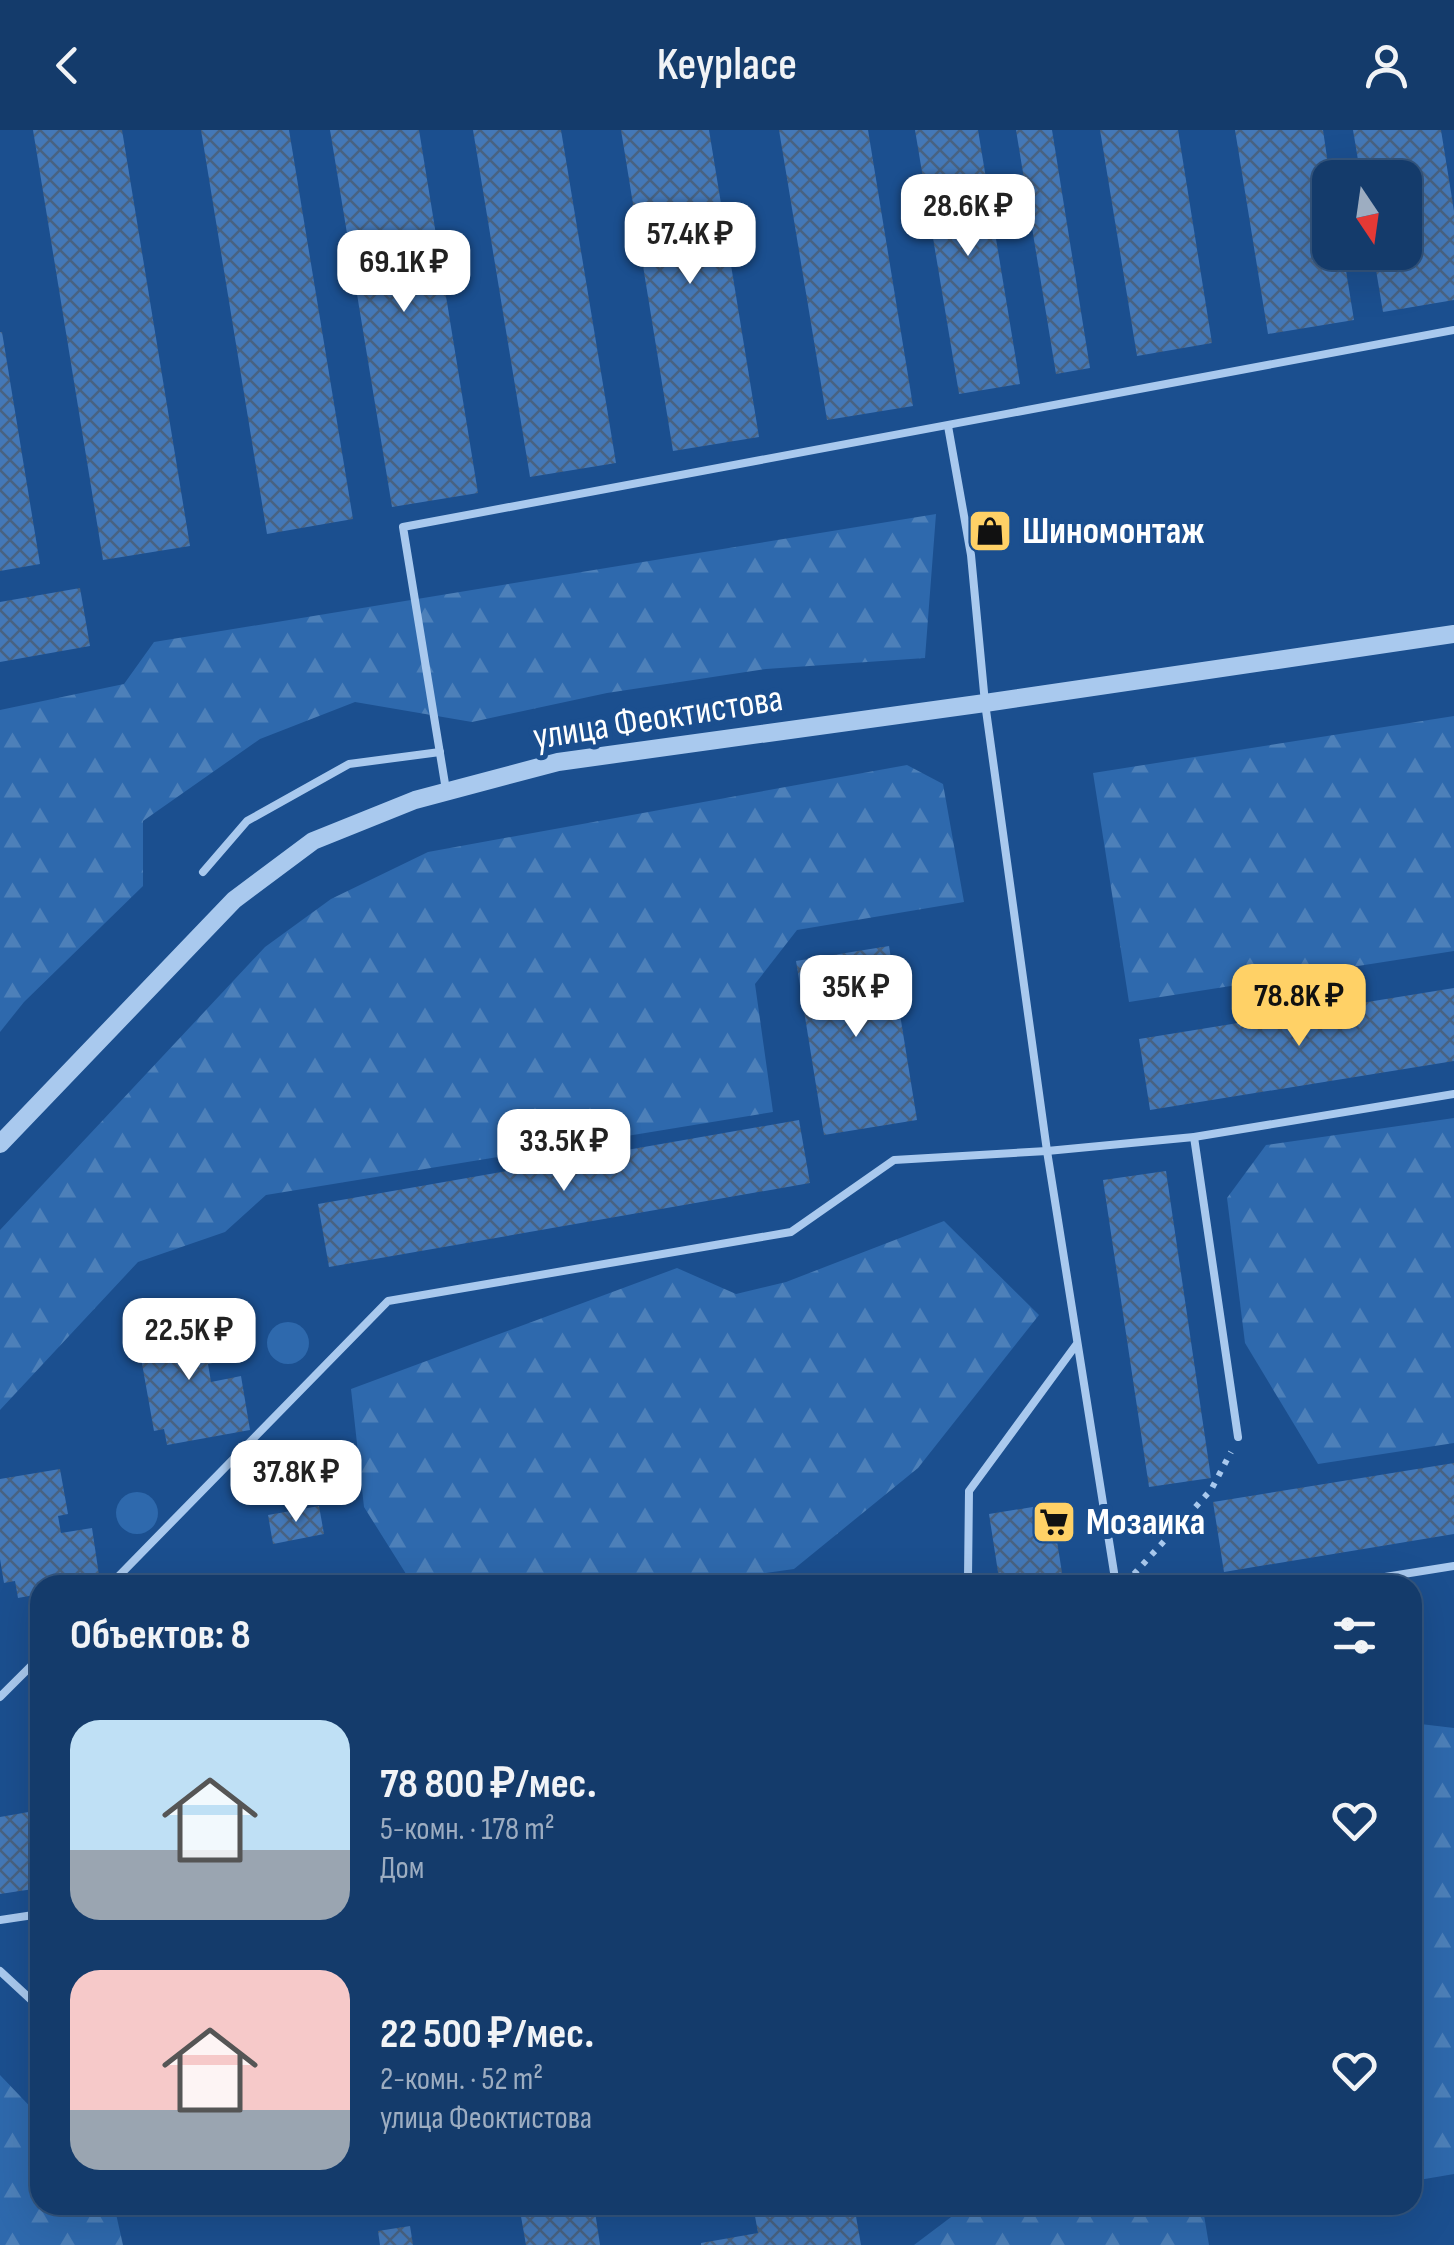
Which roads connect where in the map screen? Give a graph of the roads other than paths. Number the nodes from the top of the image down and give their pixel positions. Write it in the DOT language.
graph roads {
  1 [pos="1454,330"];
  2 [pos="948,426"];
  3 [pos="1454,634"];
  4 [pos="985,703"];
  5 [pos="440,752"];
  6 [pos="446,792"];
  7 [pos="203,872"];
  8 [pos="1454,1094"];
  9 [pos="1194,1137"];
  10 [pos="0,1144"];
  11 [pos="1047,1152"];
  12 [pos="1076,1345"];
  13 [pos="1238,1437"];
  14 [pos="1454,1566"];
  15 [pos="120,1575"];
  16 [pos="968,1575"];
  17 [pos="1118,1575"];
  18 [pos="1397,1575"];
  19 [pos="30,1666"];
  20 [pos="0,1697"];
  21 [pos="30,1916"];
  22 [pos="0,1920"];
  23 [pos="0,1972"];
  24 [pos="30,1999"];
  1 -- 2 [label="lane"];
  2 -- 4 [label="lane"];
  2 -- 5 [label="lane"];
  3 -- 4 [label="street, улица Феоктистова"];
  4 -- 6 [label="street, улица Феоктистова"];
  4 -- 11 [label="lane"];
  5 -- 6 [label="lane"];
  5 -- 7 [label="lane"];
  6 -- 10 [label="street, улица Феоктистова"];
  8 -- 9 [label="lane"];
  9 -- 11 [label="lane"];
  9 -- 13 [label="lane"];
  11 -- 12 [label="lane"];
  11 -- 15 [label="lane"];
  12 -- 16 [label="lane"];
  12 -- 17 [label="lane"];
  14 -- 18 [label="lane"];
  19 -- 20 [label="lane"];
  21 -- 22 [label="lane"];
  23 -- 24 [label="lane"];
}
